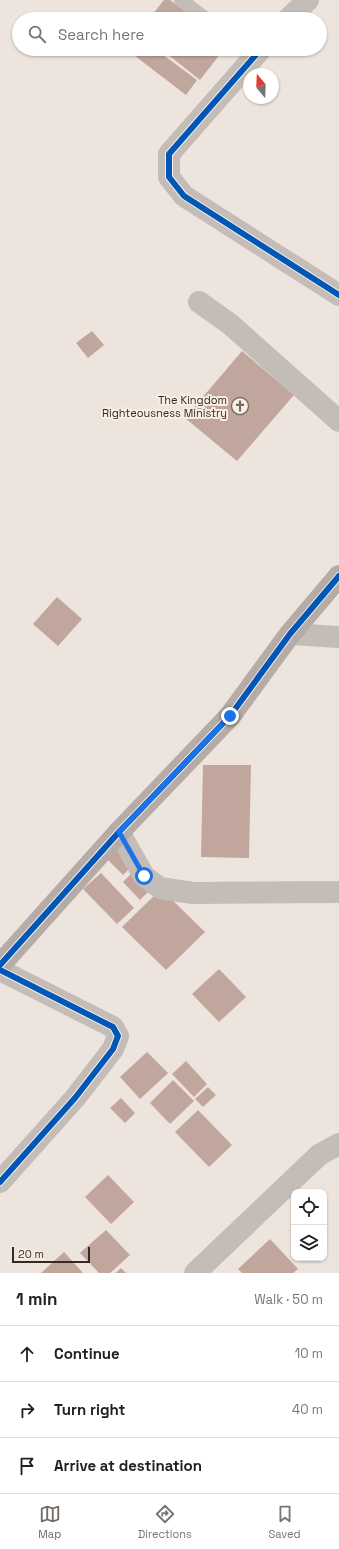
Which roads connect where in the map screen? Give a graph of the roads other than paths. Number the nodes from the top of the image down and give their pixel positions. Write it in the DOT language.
graph roads {
  1 [pos="181,0"];
  2 [pos="308,0"];
  3 [pos="197,12"];
  4 [pos="295,12"];
  5 [pos="250,56"];
  6 [pos="339,295"];
  7 [pos="199,302"];
  8 [pos="339,421"];
  9 [pos="339,576"];
  10 [pos="290,634"];
  11 [pos="339,637"];
  12 [pos="119,832"];
  13 [pos="339,892"];
  14 [pos="0,965"];
  15 [pos="0,970"];
  16 [pos="339,1144"];
  17 [pos="0,1182"];
  18 [pos="195,1273"];
  1 -- 3 [label="lane"];
  2 -- 4 [label="street"];
  5 -- 6 [label="street"];
  7 -- 8 [label="street"];
  9 -- 10 [label="street"];
  10 -- 11 [label="street"];
  10 -- 12 [label="street"];
  12 -- 13 [label="street"];
  12 -- 14 [label="street"];
  15 -- 17 [label="street"];
  16 -- 18 [label="street"];
}
